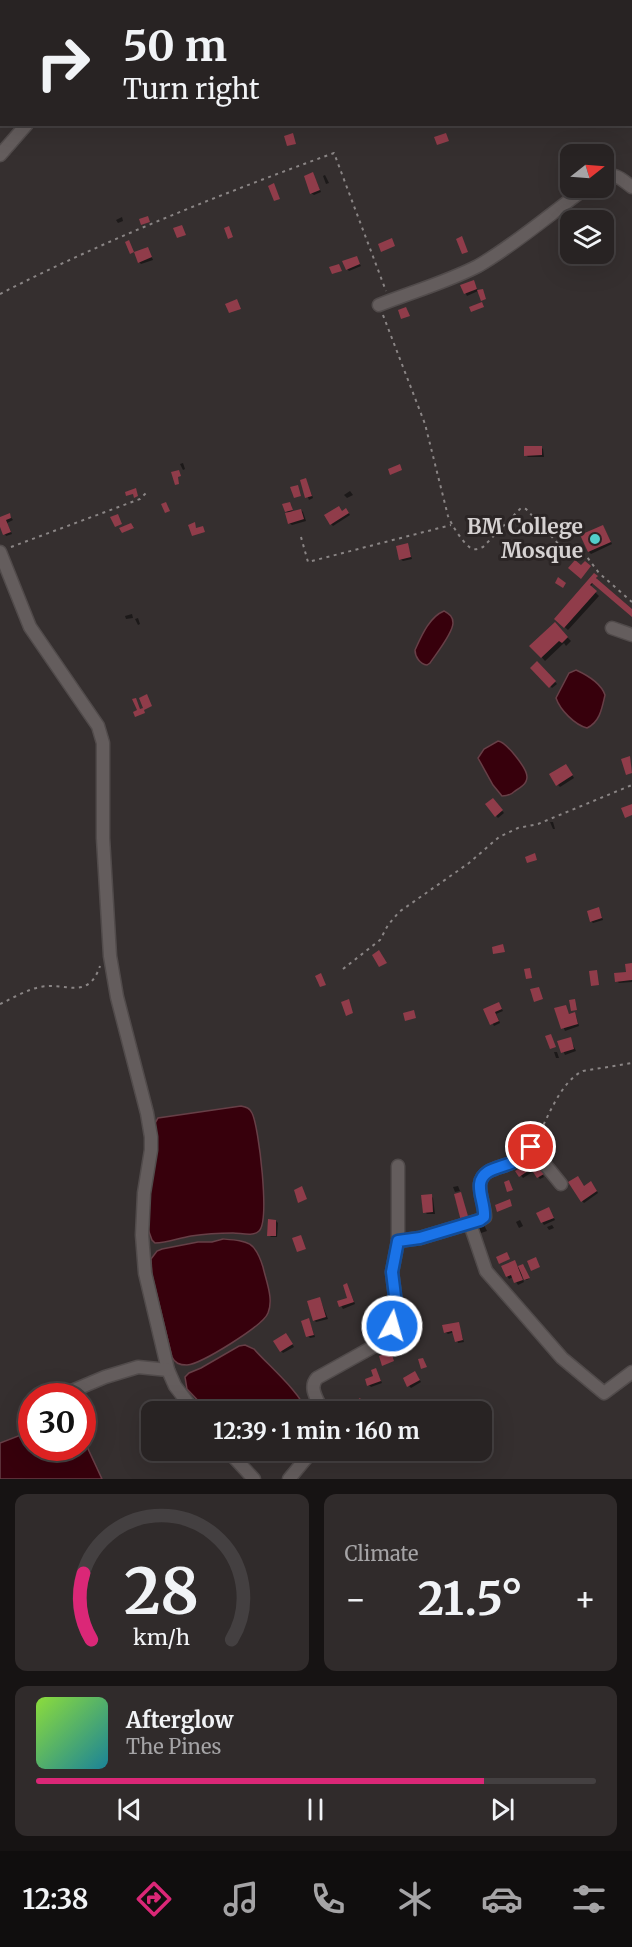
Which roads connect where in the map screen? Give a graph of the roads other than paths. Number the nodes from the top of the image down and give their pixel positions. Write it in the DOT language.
graph roads {
  1 [pos="25,126"];
  2 [pos="0,155"];
  3 [pos="614,175"];
  4 [pos="632,187"];
  5 [pos="573,198"];
  6 [pos="385,303"];
  7 [pos="5,550"];
  8 [pos="612,628"];
  9 [pos="632,635"];
  10 [pos="398,1166"];
  11 [pos="561,1184"];
  12 [pos="470,1224"];
  13 [pos="398,1241"];
  14 [pos="168,1370"];
  15 [pos="632,1372"];
  16 [pos="91,1383"];
  17 [pos="187,1401"];
  18 [pos="318,1401"];
  19 [pos="237,1461"];
  20 [pos="304,1461"];
  21 [pos="254,1479"];
  22 [pos="289,1479"];
  1 -- 2 [label="street"];
  3 -- 4 [label="street"];
  5 -- 6 [label="street"];
  7 -- 14 [label="street"];
  8 -- 9 [label="street"];
  10 -- 13 [label="street"];
  11 -- 12 [label="street"];
  12 -- 13 [label="street"];
  12 -- 15 [label="street"];
  13 -- 18 [label="street"];
  14 -- 16 [label="street"];
  14 -- 17 [label="street"];
  19 -- 21 [label="street"];
  20 -- 22 [label="street"];
}
